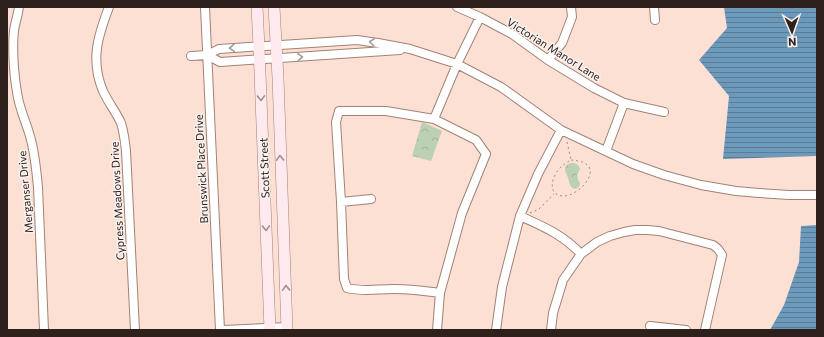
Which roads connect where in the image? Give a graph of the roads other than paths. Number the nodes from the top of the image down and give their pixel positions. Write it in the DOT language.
graph roads {
  1 [pos="19,7"];
  2 [pos="110,7"];
  3 [pos="205,7"];
  4 [pos="257,7"];
  5 [pos="274,7"];
  6 [pos="457,7"];
  7 [pos="571,7"];
  8 [pos="654,7"];
  9 [pos="480,17"];
  10 [pos="655,20"];
  11 [pos="276,45"];
  12 [pos="259,47"];
  13 [pos="410,49"];
  14 [pos="207,55"];
  15 [pos="191,56"];
  16 [pos="277,58"];
  17 [pos="259,59"];
  18 [pos="548,60"];
  19 [pos="457,64"];
  20 [pos="624,103"];
  21 [pos="664,112"];
  22 [pos="434,118"];
  23 [pos="565,132"];
  24 [pos="606,151"];
  25 [pos="817,195"];
  26 [pos="371,199"];
  27 [pos="341,202"];
  28 [pos="520,216"];
  29 [pos="581,254"];
  30 [pos="440,293"];
  31 [pos="650,326"];
  32 [pos="270,329"];
  33 [pos="287,329"];
  34 [pos="44,330"];
  35 [pos="135,330"];
  36 [pos="220,330"];
  37 [pos="223,330"];
  38 [pos="437,330"];
  39 [pos="496,330"];
  40 [pos="551,330"];
  41 [pos="686,330"];
  42 [pos="705,330"];
  1 -- 34 [label="street, Merganser Drive"];
  2 -- 35 [label="street, Cypress Meadows Drive"];
  3 -- 14 [label="street, Brunswick Place Drive"];
  4 -- 12 [label="main road, Scott Street"];
  5 -- 11 [label="main road, Scott Street"];
  6 -- 9 [label="street, Victorian Manor Lane"];
  7 -- 18 [label="street"];
  8 -- 10 [label="street"];
  9 -- 18 [label="street, Victorian Manor Lane"];
  9 -- 19 [label="street"];
  11 -- 12 [label="street"];
  13 -- 11 [label="street, one-way"];
  11 -- 16 [label="main road, Scott Street"];
  12 -- 14 [label="street, one-way"];
  12 -- 17 [label="main road, Scott Street"];
  16 -- 13 [label="street, one-way"];
  13 -- 19 [label="street"];
  14 -- 15 [label="street"];
  14 -- 17 [label="street"];
  14 -- 36 [label="street, Brunswick Place Drive"];
  16 -- 17 [label="street"];
  33 -- 16 [label="main road, Scott Street, one-way"];
  17 -- 32 [label="main road, Scott Street, one-way"];
  18 -- 20 [label="street, Victorian Manor Lane"];
  19 -- 22 [label="street"];
  19 -- 23 [label="street"];
  20 -- 21 [label="street, Victorian Manor Lane"];
  20 -- 24 [label="street"];
  22 -- 27 [label="street"];
  22 -- 30 [label="street"];
  23 -- 24 [label="street"];
  23 -- 28 [label="street"];
  24 -- 25 [label="street"];
  26 -- 27 [label="street"];
  27 -- 30 [label="street"];
  28 -- 29 [label="street"];
  28 -- 39 [label="street"];
  29 -- 40 [label="street"];
  29 -- 42 [label="street"];
  30 -- 38 [label="street"];
  31 -- 41 [label="street"];
  32 -- 33 [label="street"];
  32 -- 37 [label="street"];
}
